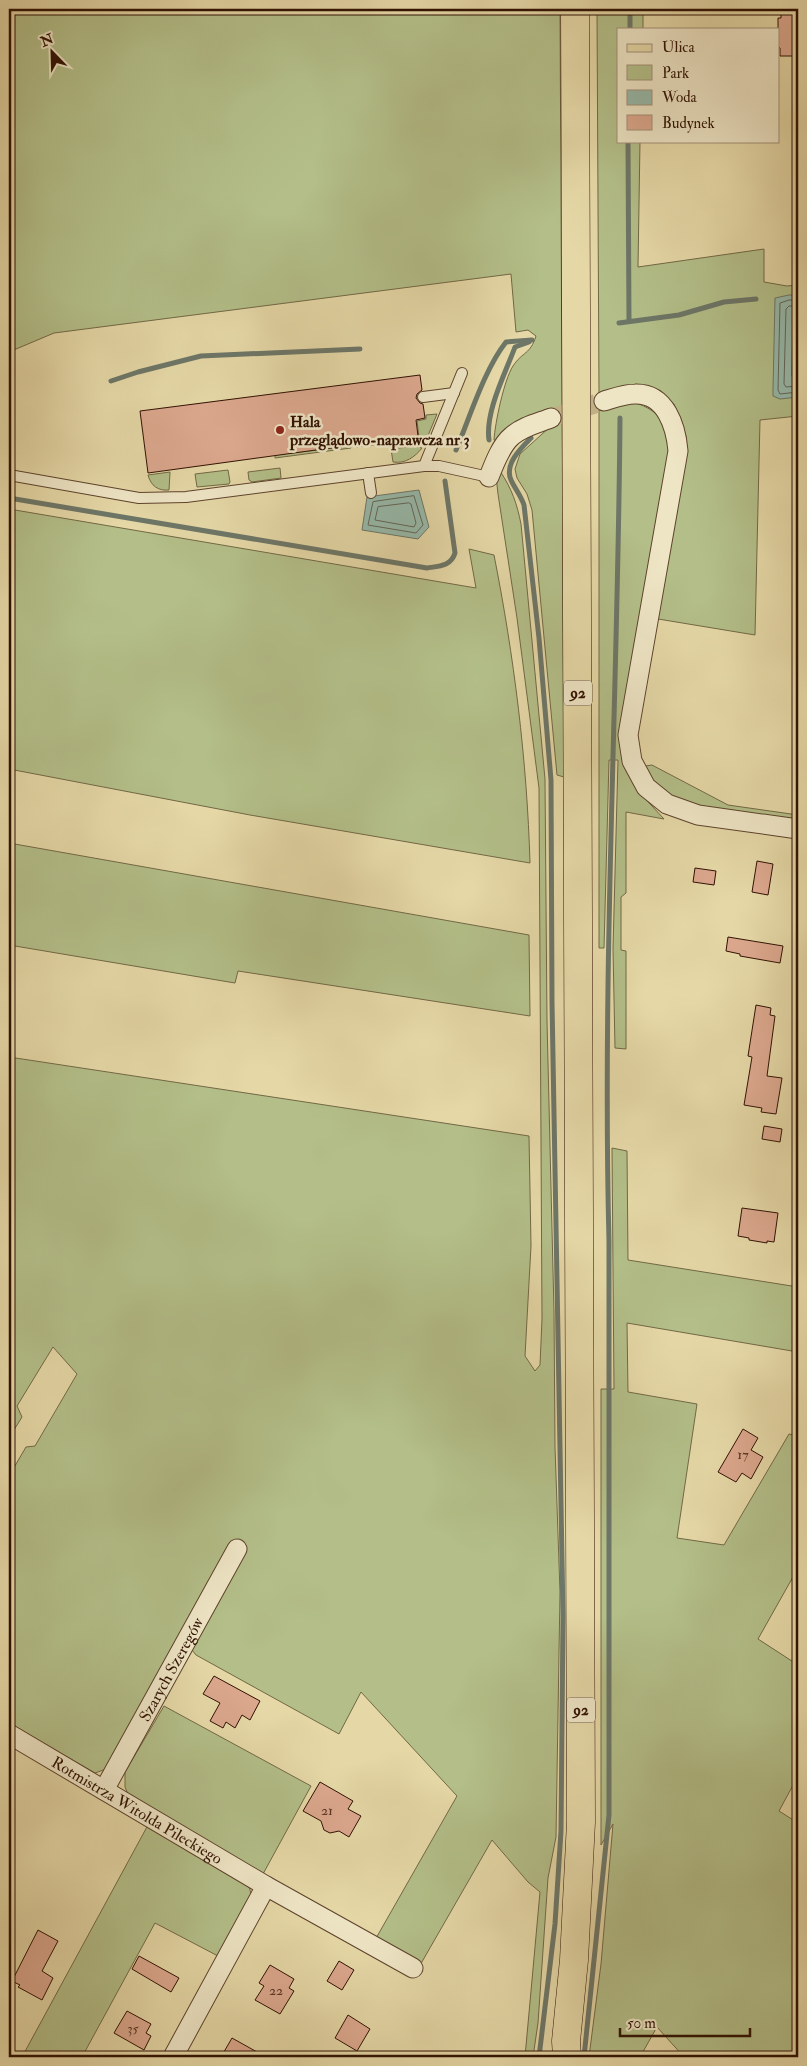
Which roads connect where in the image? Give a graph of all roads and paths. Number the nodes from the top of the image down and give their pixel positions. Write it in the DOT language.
graph roads {
  1 [pos="576,9"];
  2 [pos="462,373"];
  3 [pos="454,392"];
  4 [pos="422,397"];
  5 [pos="604,401"];
  6 [pos="551,418"];
  7 [pos="424,466"];
  8 [pos="368,473"];
  9 [pos="9,475"];
  10 [pos="489,477"];
  11 [pos="371,493"];
  12 [pos="798,828"];
  13 [pos="238,1549"];
  14 [pos="9,1734"];
  15 [pos="104,1790"];
  16 [pos="266,1886"];
  17 [pos="413,1968"];
  18 [pos="565,2052"];
  19 [pos="173,2057"];
  1 -- 18 [label="main road, 92"];
  2 -- 3 [label="lane"];
  3 -- 4 [label="lane"];
  3 -- 7 [label="lane"];
  5 -- 12 [label="street"];
  6 -- 10 [label="street"];
  7 -- 8 [label="lane"];
  7 -- 10 [label="lane"];
  8 -- 9 [label="lane"];
  8 -- 11 [label="lane"];
  13 -- 15 [label="street, Szarych Szeregów"];
  14 -- 15 [label="street, Rotmistrza Witolda Pileckiego"];
  15 -- 16 [label="street, Rotmistrza Witolda Pileckiego"];
  16 -- 17 [label="street, Rotmistrza Witolda Pileckiego"];
  16 -- 19 [label="street"];
}
